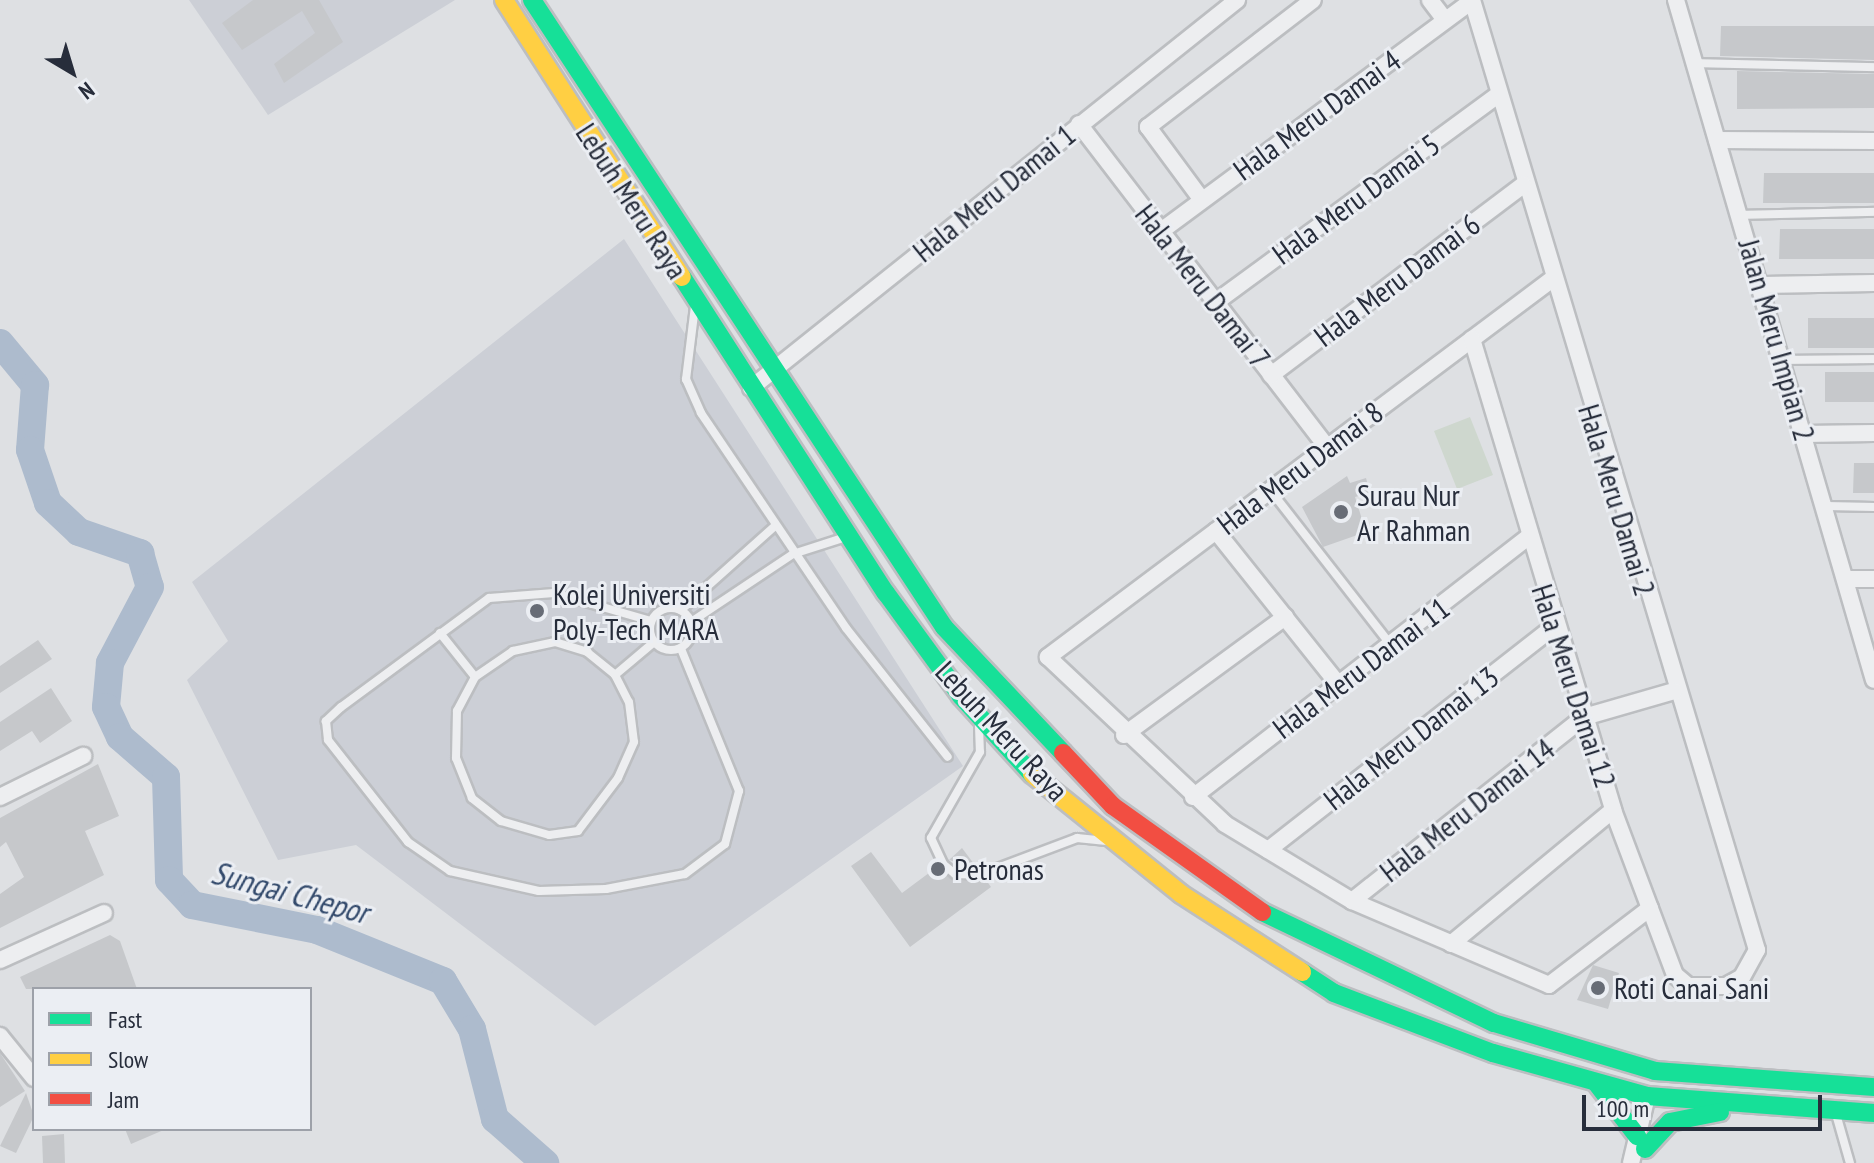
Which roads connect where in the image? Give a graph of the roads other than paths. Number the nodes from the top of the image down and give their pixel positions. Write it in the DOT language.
graph roads {
  1 [pos="504,0"];
  2 [pos="532,0"];
  3 [pos="1237,0"];
  4 [pos="1313,0"];
  5 [pos="1430,0"];
  6 [pos="1472,0"];
  7 [pos="1676,0"];
  8 [pos="1445,20"];
  9 [pos="1694,63"];
  10 [pos="1874,67"];
  11 [pos="1496,96"];
  12 [pos="1079,124"];
  13 [pos="1717,140"];
  14 [pos="1874,141"];
  15 [pos="1523,185"];
  16 [pos="1202,200"];
  17 [pos="1874,212"];
  18 [pos="1740,215"];
  19 [pos="1161,231"];
  20 [pos="1551,280"];
  21 [pos="1874,283"];
  22 [pos="1762,285"];
  23 [pos="696,301"];
  24 [pos="1216,302"];
  25 [pos="1472,339"];
  26 [pos="1874,359"];
  27 [pos="1783,360"];
  28 [pos="772,372"];
  29 [pos="1271,375"];
  30 [pos="751,388"];
  31 [pos="1874,433"];
  32 [pos="1804,434"];
  33 [pos="1328,448"];
  34 [pos="1271,490"];
  35 [pos="1826,506"];
  36 [pos="1874,507"];
  37 [pos="775,526"];
  38 [pos="1216,531"];
  39 [pos="850,537"];
  40 [pos="1527,538"];
  41 [pos="793,554"];
  42 [pos="1846,579"];
  43 [pos="1874,579"];
  44 [pos="681,610"];
  45 [pos="1285,617"];
  46 [pos="651,621"];
  47 [pos="691,622"];
  48 [pos="1555,626"];
  49 [pos="440,633"];
  50 [pos="654,642"];
  51 [pos="1392,647"];
  52 [pos="681,649"];
  53 [pos="1871,655"];
  54 [pos="615,675"];
  55 [pos="475,677"];
  56 [pos="1874,680"];
  57 [pos="1338,684"];
  58 [pos="1674,691"];
  59 [pos="979,715"];
  60 [pos="1584,717"];
  61 [pos="1124,735"];
  62 [pos="83,756"];
  63 [pos="948,757"];
  64 [pos="0,797"];
  65 [pos="1193,797"];
  66 [pos="1613,810"];
  67 [pos="1117,843"];
  68 [pos="1268,850"];
  69 [pos="1352,901"];
  70 [pos="1650,908"];
  71 [pos="104,913"];
  72 [pos="1451,944"];
  73 [pos="0,960"];
  74 [pos="1726,986"];
  75 [pos="0,1036"];
  76 [pos="1620,1062"];
  77 [pos="32,1076"];
  78 [pos="1592,1079"];
  79 [pos="1724,1081"];
  80 [pos="1874,1087"];
  81 [pos="1647,1096"];
  82 [pos="1742,1108"];
  83 [pos="1836,1113"];
  84 [pos="1874,1113"];
  85 [pos="1641,1149"];
  86 [pos="1631,1163"];
  87 [pos="1850,1163"];
  1 -- 23 [label="main road, Lebuh Meru Raya"];
  2 -- 28 [label="main road, Lebuh Meru Raya"];
  3 -- 12 [label="street, Hala Meru Damai 1"];
  4 -- 16 [label="street"];
  5 -- 8 [label="street"];
  6 -- 8 [label="street, Hala Meru Damai 4"];
  6 -- 11 [label="street, Hala Meru Damai 2"];
  7 -- 9 [label="street, Jalan Meru Impian 2"];
  8 -- 16 [label="street, Hala Meru Damai 4"];
  9 -- 10 [label="lane"];
  9 -- 13 [label="street, Jalan Meru Impian 2"];
  11 -- 15 [label="street, Hala Meru Damai 2"];
  11 -- 24 [label="street, Hala Meru Damai 5"];
  12 -- 19 [label="street, Hala Meru Damai 7"];
  12 -- 28 [label="street, Hala Meru Damai 1"];
  13 -- 14 [label="street"];
  13 -- 18 [label="street, Jalan Meru Impian 2"];
  15 -- 20 [label="street, Hala Meru Damai 2"];
  15 -- 29 [label="street, Hala Meru Damai 6"];
  16 -- 19 [label="street, Hala Meru Damai 4"];
  17 -- 18 [label="lane"];
  18 -- 22 [label="street, Jalan Meru Impian 2"];
  19 -- 24 [label="street, Hala Meru Damai 7"];
  20 -- 25 [label="street, Hala Meru Damai 8"];
  20 -- 58 [label="street, Hala Meru Damai 2"];
  21 -- 22 [label="street"];
  22 -- 27 [label="street, Jalan Meru Impian 2"];
  23 -- 30 [label="main road, Lebuh Meru Raya"];
  23 -- 37 [label="lane"];
  24 -- 29 [label="street, Hala Meru Damai 7"];
  25 -- 33 [label="street, Hala Meru Damai 8"];
  25 -- 40 [label="street, Hala Meru Damai 12"];
  26 -- 27 [label="lane"];
  27 -- 32 [label="street, Jalan Meru Impian 2"];
  28 -- 30 [label="street, Hala Meru Damai 1"];
  28 -- 76 [label="main road, Lebuh Meru Raya"];
  29 -- 33 [label="street, Hala Meru Damai 7"];
  30 -- 39 [label="main road, Lebuh Meru Raya"];
  31 -- 32 [label="street"];
  32 -- 35 [label="street, Jalan Meru Impian 2"];
  33 -- 34 [label="street, Hala Meru Damai 8"];
  34 -- 38 [label="street, Hala Meru Damai 8"];
  34 -- 51 [label="lane"];
  35 -- 36 [label="lane"];
  35 -- 42 [label="street, Jalan Meru Impian 2"];
  37 -- 41 [label="lane"];
  37 -- 44 [label="lane"];
  38 -- 45 [label="street"];
  38 -- 61 [label="street, Hala Meru Damai 8"];
  39 -- 41 [label="lane"];
  39 -- 59 [label="main road, Lebuh Meru Raya"];
  40 -- 48 [label="street, Hala Meru Damai 12"];
  40 -- 51 [label="street, Hala Meru Damai 11"];
  41 -- 47 [label="lane"];
  41 -- 63 [label="lane"];
  42 -- 43 [label="street"];
  42 -- 53 [label="street, Jalan Meru Impian 2"];
  44 -- 46 [label="lane"];
  44 -- 47 [label="lane"];
  45 -- 57 [label="street"];
  45 -- 61 [label="street"];
  46 -- 49 [label="lane"];
  46 -- 50 [label="lane"];
  47 -- 52 [label="lane"];
  48 -- 60 [label="street, Hala Meru Damai 12"];
  48 -- 68 [label="street, Hala Meru Damai 13"];
  49 -- 52 [label="lane"];
  49 -- 55 [label="lane"];
  50 -- 52 [label="lane"];
  50 -- 54 [label="lane"];
  51 -- 57 [label="street, Hala Meru Damai 11"];
  53 -- 56 [label="street, Jalan Meru Impian 2"];
  54 -- 55 [label="lane"];
  54 -- 55 [label="lane"];
  57 -- 65 [label="street, Hala Meru Damai 11"];
  58 -- 60 [label="street, Hala Meru Damai 14"];
  58 -- 74 [label="street, Hala Meru Damai 2"];
  59 -- 67 [label="main road, Lebuh Meru Raya"];
  59 -- 67 [label="lane"];
  60 -- 66 [label="street, Hala Meru Damai 12"];
  60 -- 69 [label="street, Hala Meru Damai 14"];
  61 -- 65 [label="street"];
  62 -- 64 [label="street"];
  65 -- 68 [label="street"];
  66 -- 70 [label="street, Hala Meru Damai 12"];
  66 -- 72 [label="street"];
  67 -- 78 [label="main road, Lebuh Meru Raya"];
  68 -- 69 [label="street"];
  69 -- 72 [label="street"];
  70 -- 72 [label="street"];
  70 -- 74 [label="street, Hala Meru Damai 12"];
  71 -- 73 [label="street"];
  75 -- 77 [label="street"];
  76 -- 79 [label="main road, Lebuh Meru Raya"];
  76 -- 81 [label="main road"];
  78 -- 81 [label="main road, Lebuh Meru Raya"];
  78 -- 85 [label="main road"];
  79 -- 80 [label="main road, Lebuh Meru Raya"];
  79 -- 81 [label="main road"];
  81 -- 82 [label="main road, Lebuh Meru Raya"];
  81 -- 85 [label="street"];
  82 -- 83 [label="main road, Lebuh Meru Raya"];
  82 -- 85 [label="main road"];
  83 -- 84 [label="main road, Lebuh Meru Raya"];
  83 -- 87 [label="lane"];
  85 -- 86 [label="street"];
}
